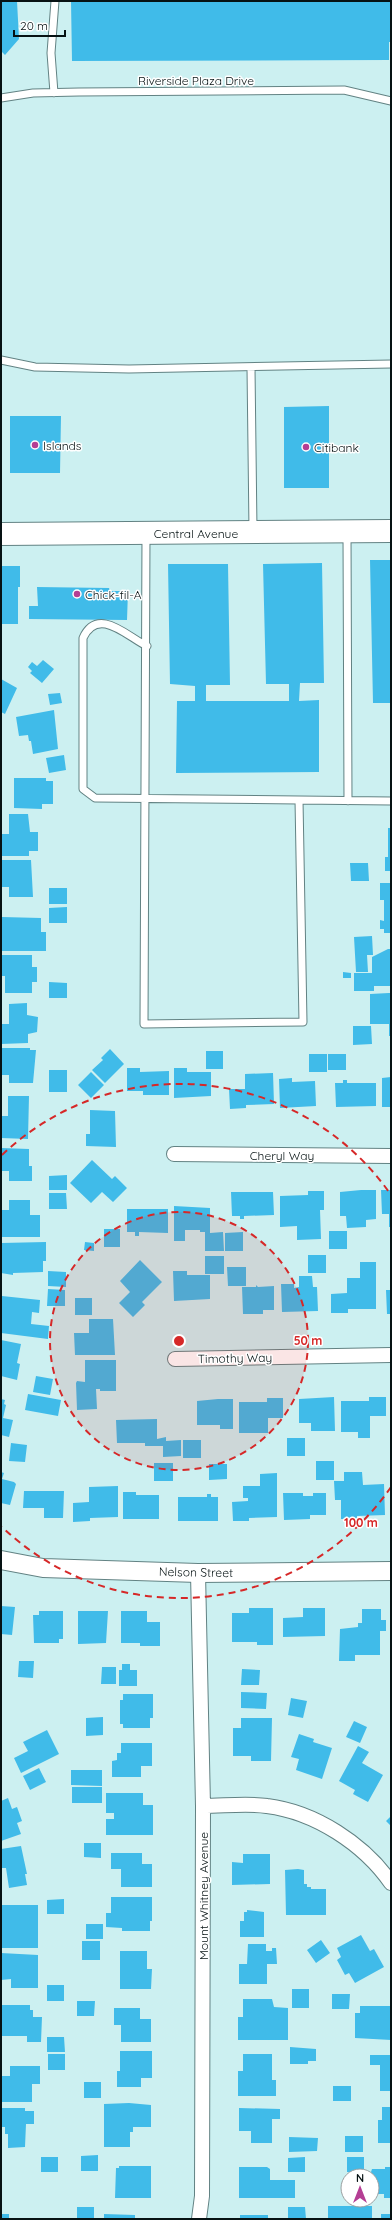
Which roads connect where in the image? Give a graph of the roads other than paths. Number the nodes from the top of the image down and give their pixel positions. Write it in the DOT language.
graph roads {
  1 [pos="55,1"];
  2 [pos="54,93"];
  3 [pos="1,98"];
  4 [pos="391,101"];
  5 [pos="1,360"];
  6 [pos="391,364"];
  7 [pos="252,368"];
  8 [pos="391,531"];
  9 [pos="253,532"];
  10 [pos="347,532"];
  11 [pos="146,533"];
  12 [pos="1,534"];
  13 [pos="147,646"];
  14 [pos="147,799"];
  15 [pos="298,800"];
  16 [pos="348,801"];
  17 [pos="391,801"];
  18 [pos="174,1154"];
  19 [pos="391,1156"];
  20 [pos="391,1355"];
  21 [pos="175,1359"];
  22 [pos="1,1560"];
  23 [pos="391,1571"];
  24 [pos="198,1573"];
  25 [pos="203,1806"];
  26 [pos="391,1883"];
  27 [pos="200,2219"];
  1 -- 2 [label="lane"];
  2 -- 3 [label="lane, Riverside Plaza Drive"];
  2 -- 4 [label="lane, Riverside Plaza Drive"];
  5 -- 7 [label="lane"];
  6 -- 7 [label="lane"];
  7 -- 9 [label="lane"];
  8 -- 10 [label="main road, Central Avenue"];
  9 -- 10 [label="main road, Central Avenue"];
  9 -- 11 [label="main road, Central Avenue"];
  10 -- 16 [label="lane"];
  11 -- 12 [label="main road, Central Avenue"];
  11 -- 13 [label="lane"];
  13 -- 14 [label="lane"];
  13 -- 14 [label="lane"];
  14 -- 15 [label="lane"];
  14 -- 15 [label="lane"];
  15 -- 16 [label="lane"];
  16 -- 17 [label="lane"];
  18 -- 19 [label="street, Cheryl Way"];
  20 -- 21 [label="street, Timothy Way"];
  22 -- 24 [label="street, Nelson Street"];
  23 -- 24 [label="street, Nelson Street"];
  24 -- 25 [label="street, Mount Whitney Avenue"];
  25 -- 26 [label="street"];
  25 -- 27 [label="street, Mount Whitney Avenue"];
}
